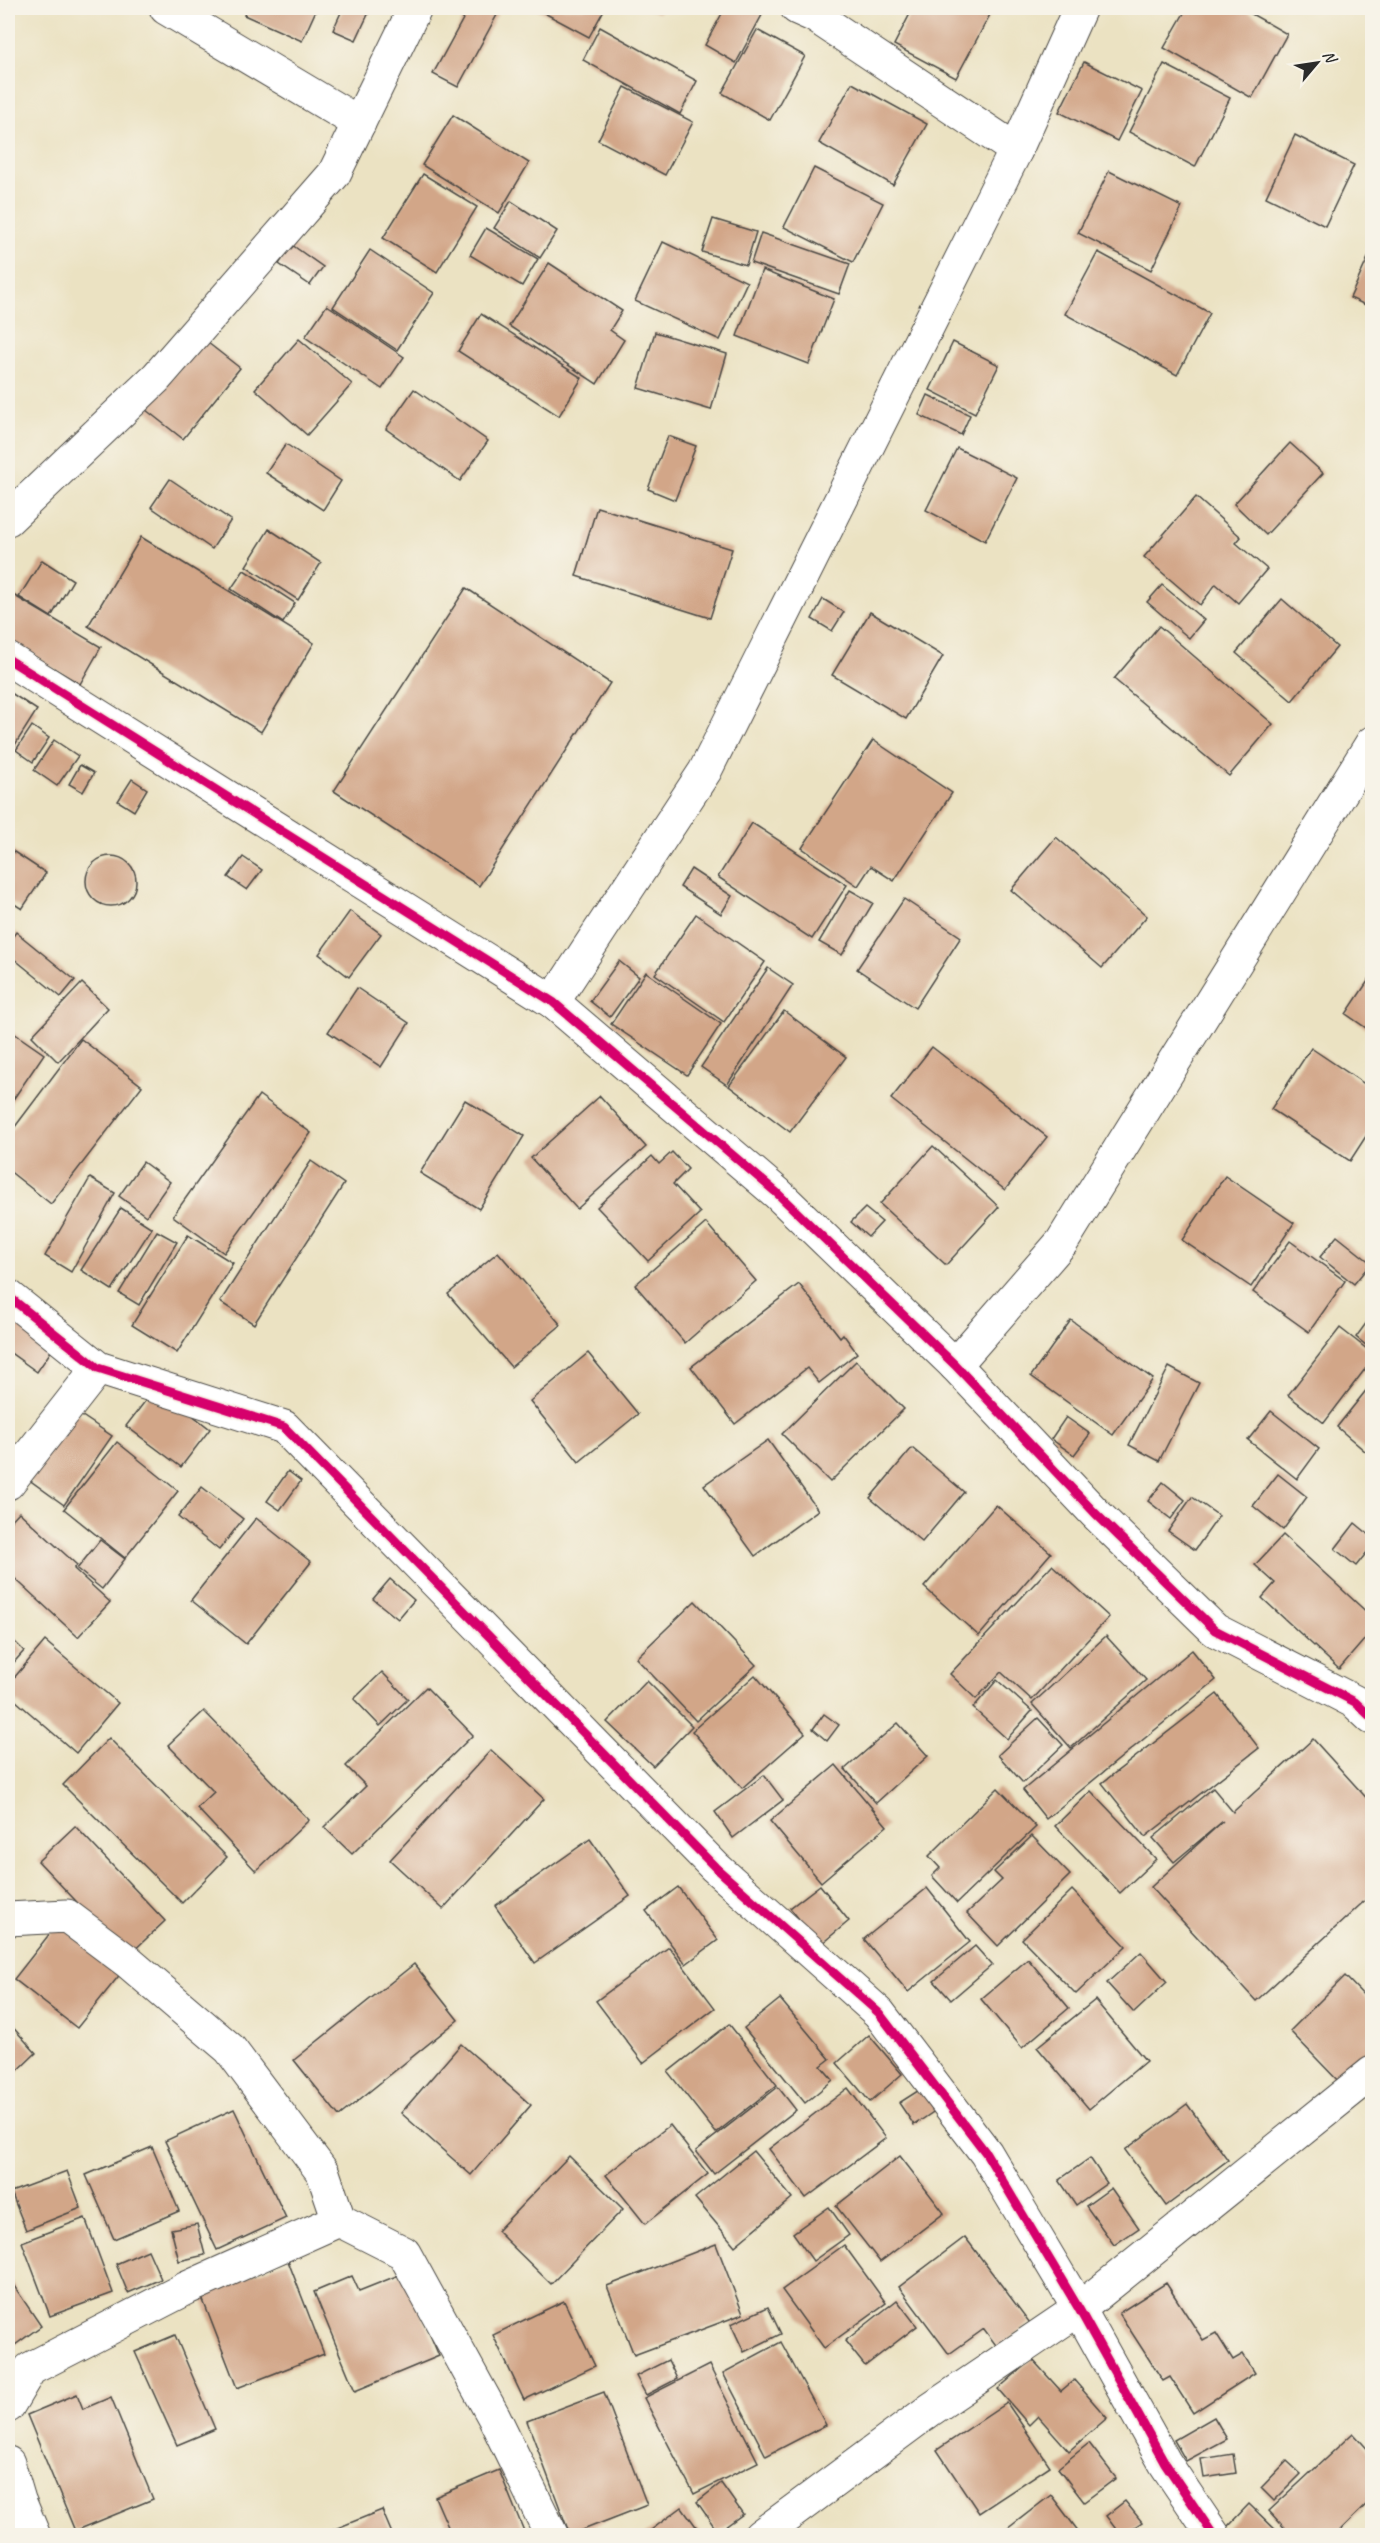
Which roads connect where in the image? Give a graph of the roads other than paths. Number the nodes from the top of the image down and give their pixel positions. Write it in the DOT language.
graph roads {
  1 [pos="166,8"];
  2 [pos="416,8"];
  3 [pos="797,8"];
  4 [pos="1080,8"];
  5 [pos="359,123"];
  6 [pos="1016,150"];
  7 [pos="8,519"];
  8 [pos="8,660"];
  9 [pos="1372,743"];
  10 [pos="553,1002"];
  11 [pos="8,1296"];
  12 [pos="955,1365"];
  13 [pos="98,1368"];
  14 [pos="8,1484"];
  15 [pos="1367,1701"];
  16 [pos="8,1919"];
  17 [pos="1372,2073"];
  18 [pos="339,2220"];
  19 [pos="1079,2308"];
  20 [pos="8,2406"];
  21 [pos="8,2463"];
  22 [pos="34,2535"];
  23 [pos="552,2535"];
  24 [pos="760,2535"];
  25 [pos="1214,2535"];
  1 -- 5 [label="street"];
  2 -- 5 [label="street"];
  3 -- 6 [label="street"];
  4 -- 6 [label="street"];
  5 -- 7 [label="street"];
  6 -- 10 [label="street"];
  8 -- 10 [label="street"];
  9 -- 12 [label="street"];
  10 -- 12 [label="street"];
  11 -- 13 [label="street"];
  12 -- 15 [label="street"];
  13 -- 14 [label="street"];
  13 -- 19 [label="street"];
  16 -- 18 [label="street"];
  17 -- 19 [label="street"];
  18 -- 20 [label="street"];
  18 -- 23 [label="street"];
  19 -- 24 [label="street"];
  19 -- 25 [label="street"];
  21 -- 22 [label="street"];
}
